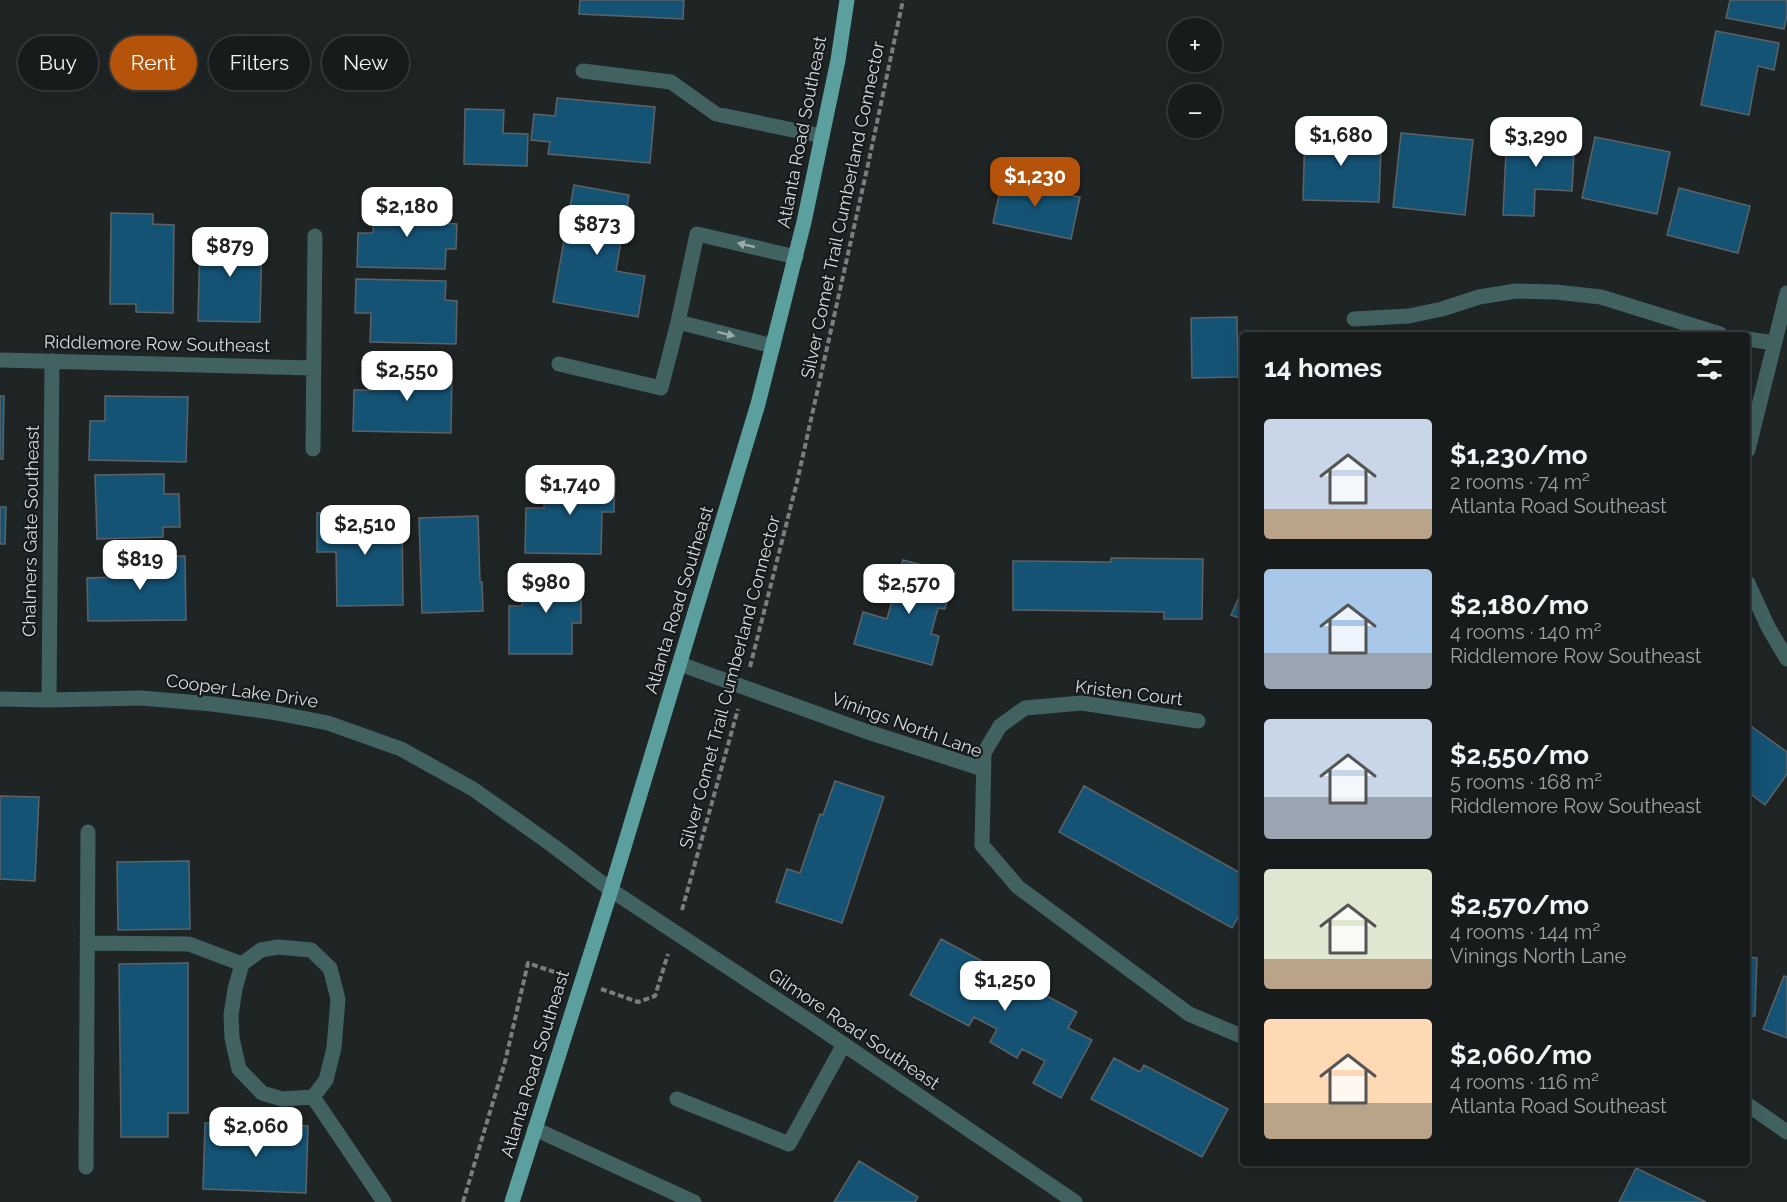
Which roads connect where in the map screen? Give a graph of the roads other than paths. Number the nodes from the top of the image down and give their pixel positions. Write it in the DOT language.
graph roads {
  1 [pos="847,0"];
  2 [pos="583,71"];
  3 [pos="822,136"];
  4 [pos="315,236"];
  5 [pos="796,256"];
  6 [pos="1787,293"];
  7 [pos="1354,319"];
  8 [pos="678,322"];
  9 [pos="1714,332"];
  10 [pos="1750,339"];
  11 [pos="1774,343"];
  12 [pos="773,346"];
  13 [pos="0,360"];
  14 [pos="52,361"];
  15 [pos="559,364"];
  16 [pos="313,368"];
  17 [pos="1750,442"];
  18 [pos="312,449"];
  19 [pos="1750,587"];
  20 [pos="1787,659"];
  21 [pos="680,664"];
  22 [pos="0,699"];
  23 [pos="49,700"];
  24 [pos="1198,721"];
  25 [pos="983,769"];
  26 [pos="88,832"];
  27 [pos="611,890"];
  28 [pos="87,944"];
  29 [pos="242,964"];
  30 [pos="1240,1035"];
  31 [pos="844,1044"];
  32 [pos="313,1096"];
  33 [pos="677,1099"];
  34 [pos="1750,1106"];
  35 [pos="535,1129"];
  36 [pos="1787,1132"];
  37 [pos="86,1167"];
  38 [pos="384,1202"];
  39 [pos="512,1202"];
  40 [pos="694,1202"];
  41 [pos="1075,1202"];
  1 -- 3 [label="main road, Atlanta Road Southeast"];
  2 -- 3 [label="street"];
  3 -- 5 [label="main road, Atlanta Road Southeast"];
  4 -- 16 [label="street"];
  5 -- 8 [label="street, one-way"];
  5 -- 12 [label="main road, Atlanta Road Southeast"];
  6 -- 11 [label="street"];
  7 -- 9 [label="street"];
  8 -- 12 [label="street, one-way"];
  8 -- 15 [label="street"];
  10 -- 11 [label="street"];
  11 -- 17 [label="street"];
  12 -- 21 [label="main road, Atlanta Road Southeast"];
  13 -- 14 [label="street, Riddlemore Row Southeast"];
  14 -- 16 [label="street, Riddlemore Row Southeast"];
  14 -- 23 [label="street, Chalmers Gate Southeast"];
  16 -- 18 [label="street"];
  19 -- 20 [label="street"];
  21 -- 25 [label="street, Vinings North Lane"];
  21 -- 27 [label="main road, Atlanta Road Southeast"];
  22 -- 23 [label="street, Cooper Lake Drive"];
  23 -- 27 [label="street, Cooper Lake Drive"];
  24 -- 25 [label="street, Kristen Court"];
  25 -- 30 [label="street, Vinings North Lane"];
  26 -- 28 [label="street"];
  27 -- 31 [label="street, Gilmore Road Southeast"];
  27 -- 35 [label="main road, Atlanta Road Southeast"];
  28 -- 29 [label="street"];
  28 -- 37 [label="street"];
  29 -- 32 [label="street"];
  29 -- 32 [label="street"];
  31 -- 33 [label="street"];
  31 -- 41 [label="street, Gilmore Road Southeast"];
  32 -- 38 [label="street"];
  34 -- 36 [label="street"];
  35 -- 39 [label="main road, Atlanta Road Southeast"];
  35 -- 40 [label="street"];
}
